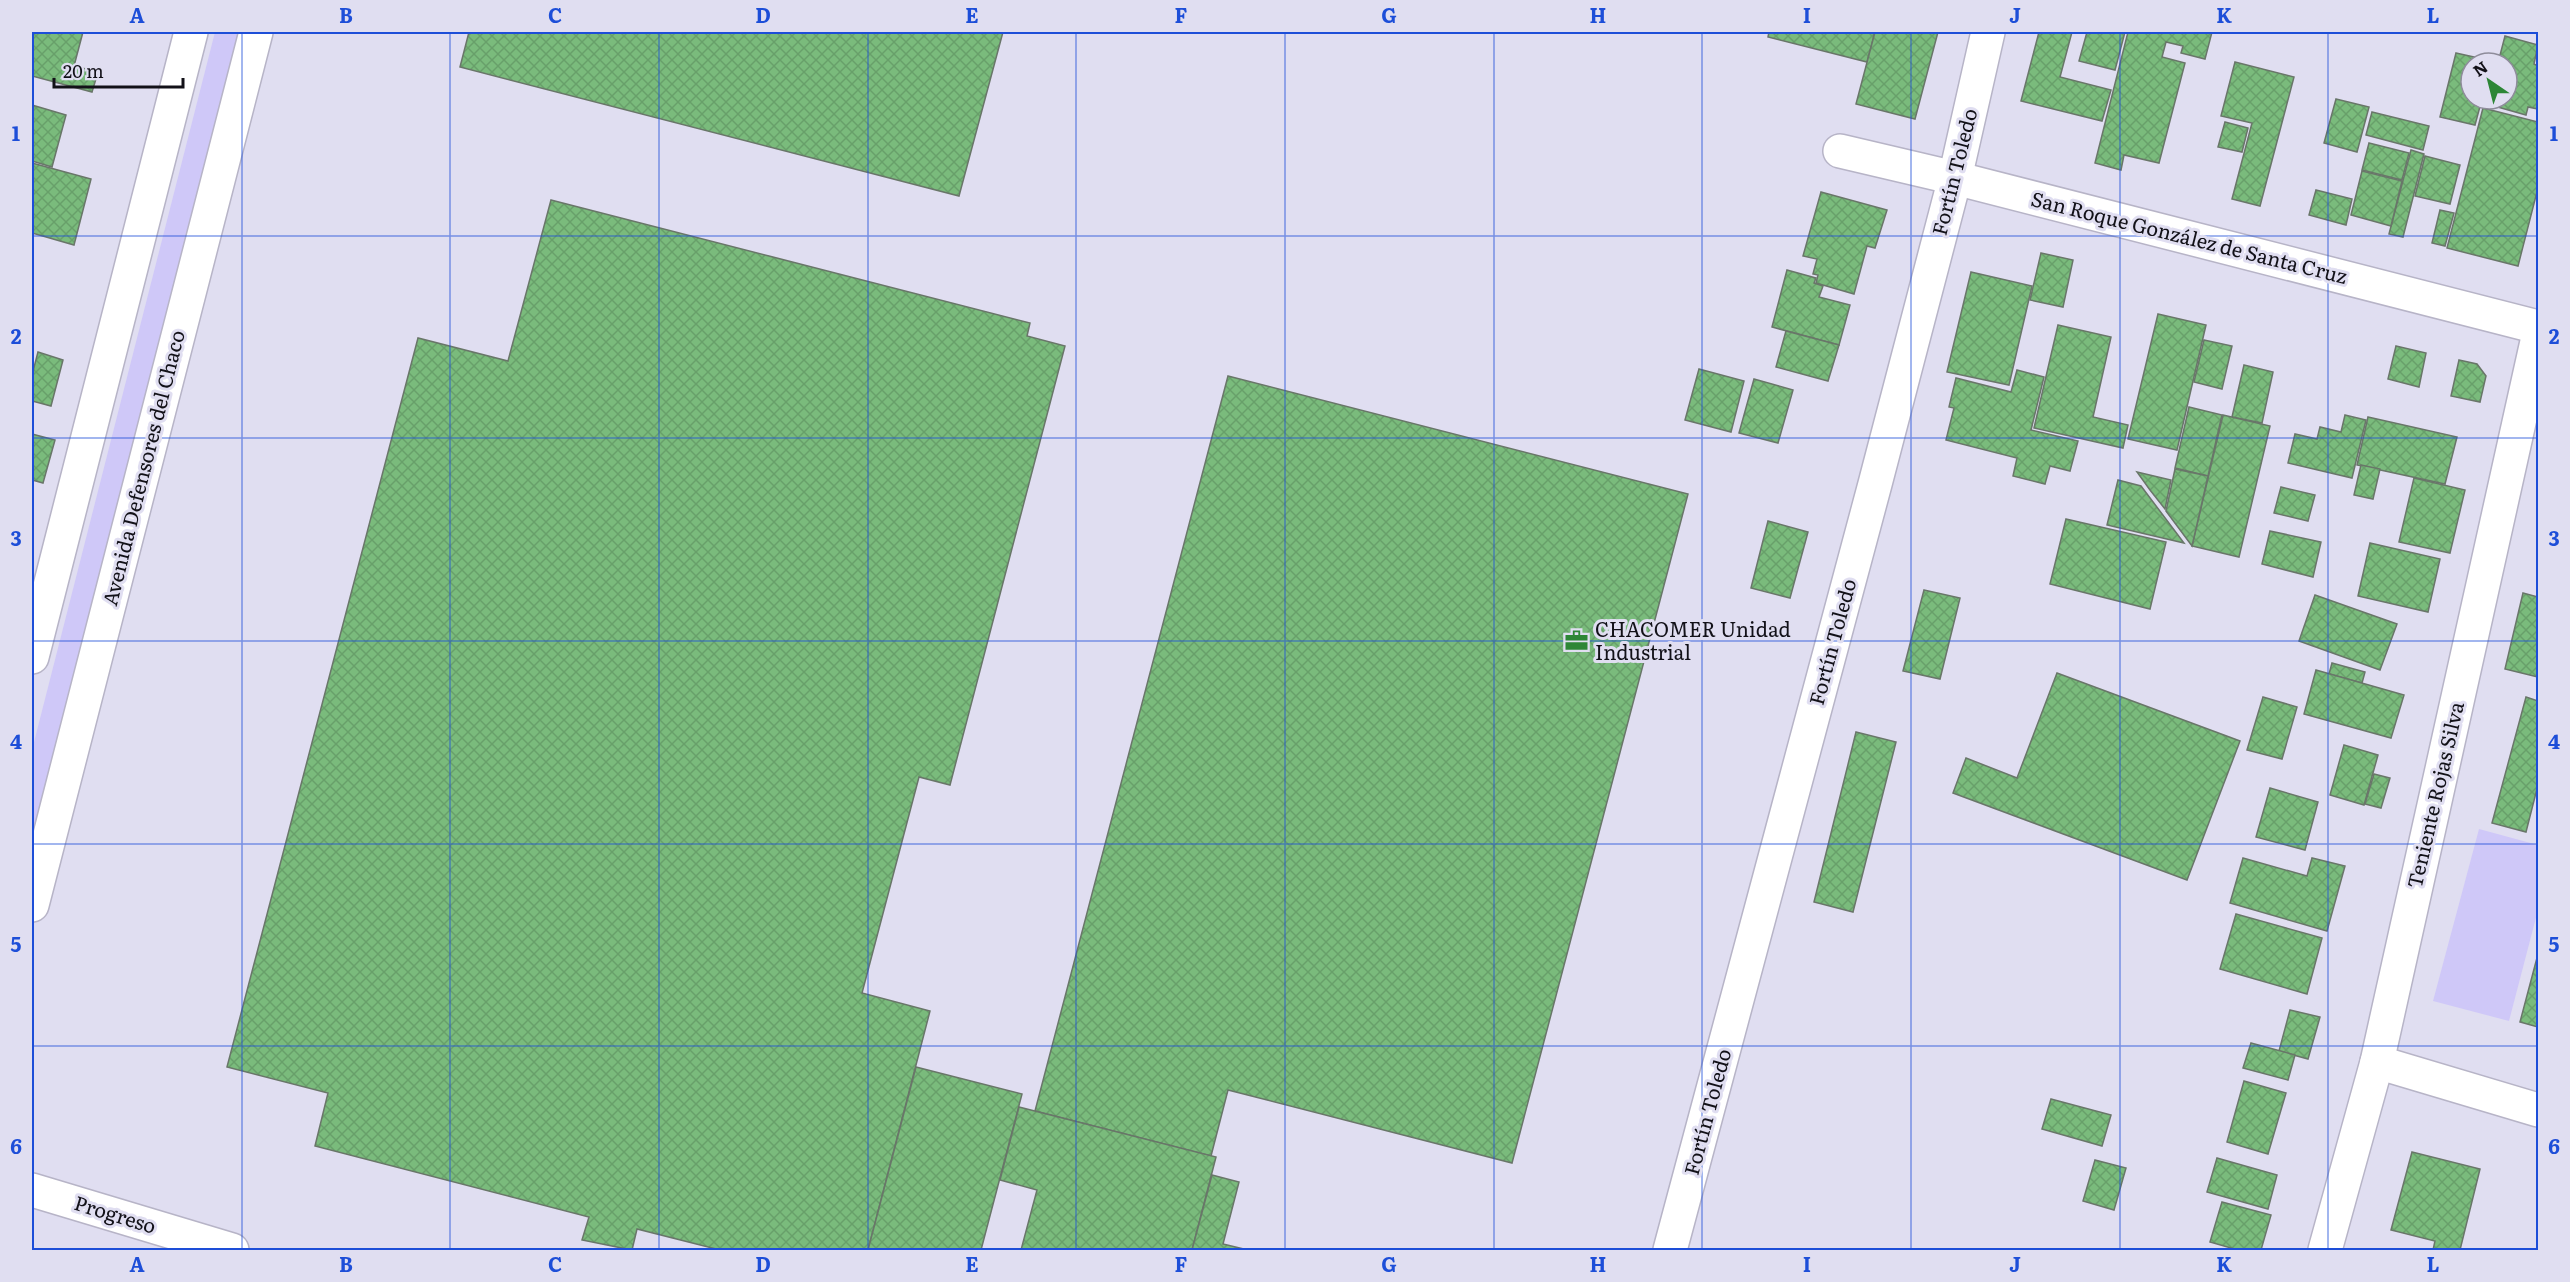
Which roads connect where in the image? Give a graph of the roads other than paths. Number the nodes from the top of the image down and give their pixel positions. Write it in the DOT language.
graph roads {
  1 [pos="191,32"];
  2 [pos="256,32"];
  3 [pos="1988,32"];
  4 [pos="1840,151"];
  5 [pos="1955,178"];
  6 [pos="2538,327"];
  7 [pos="2538,337"];
  8 [pos="32,657"];
  9 [pos="32,905"];
  10 [pos="2377,1062"];
  11 [pos="2538,1110"];
  12 [pos="32,1190"];
  13 [pos="232,1251"];
  14 [pos="1670,1251"];
  15 [pos="2325,1251"];
  1 -- 8 [label="main road"];
  2 -- 9 [label="main road, Avenida Defensores del Chaco"];
  3 -- 5 [label="main road, Fortín Toledo"];
  4 -- 5 [label="main road, San Roque González de Santa Cruz"];
  5 -- 6 [label="main road, San Roque González de Santa Cruz"];
  5 -- 14 [label="main road, Fortín Toledo"];
  7 -- 10 [label="main road, Teniente Rojas Silva"];
  10 -- 11 [label="main road"];
  10 -- 15 [label="main road, Teniente Rojas Silva"];
  12 -- 13 [label="main road, Progreso"];
}
